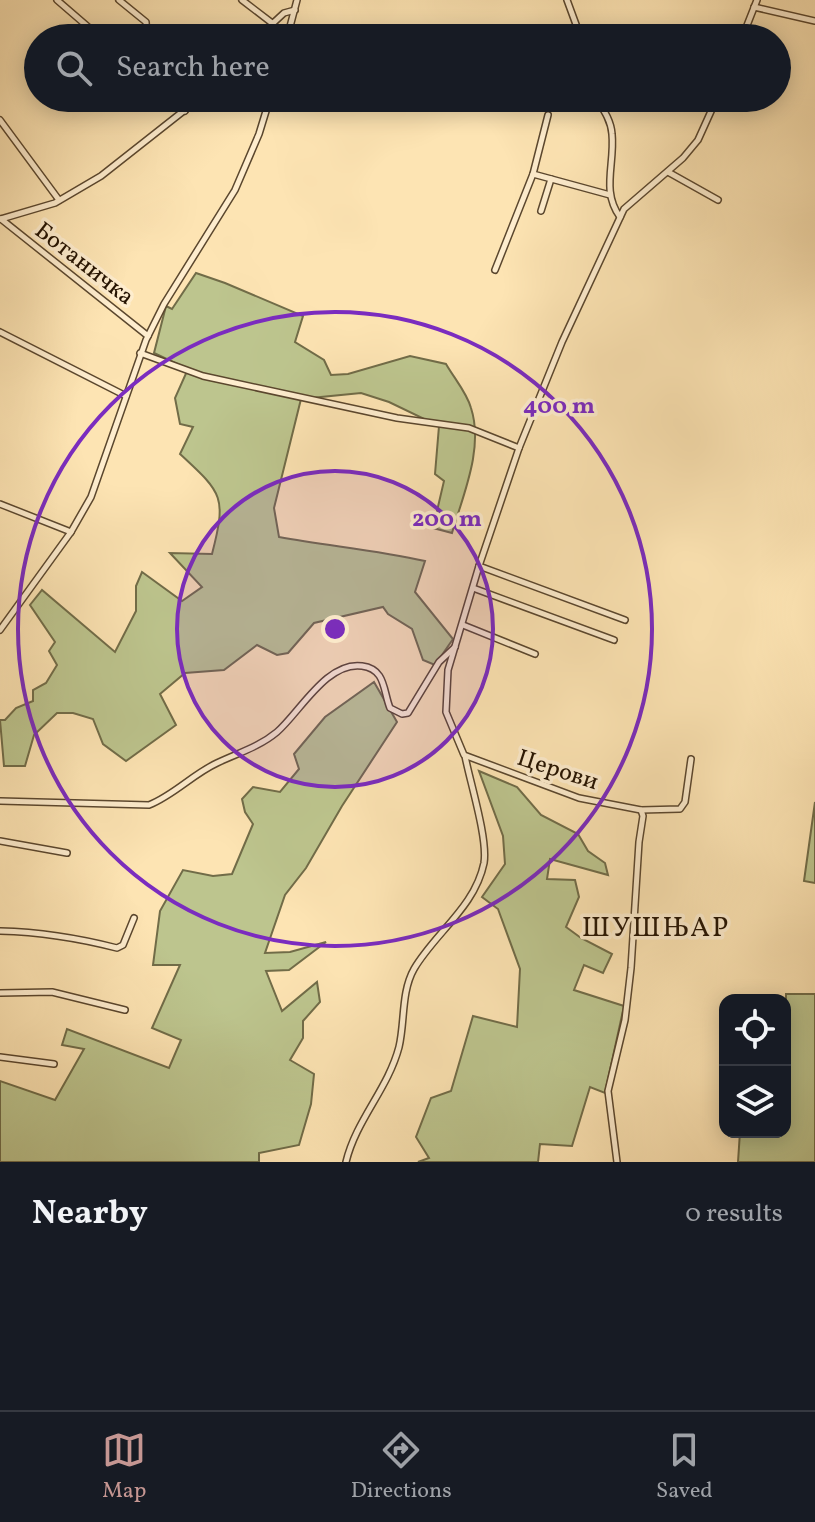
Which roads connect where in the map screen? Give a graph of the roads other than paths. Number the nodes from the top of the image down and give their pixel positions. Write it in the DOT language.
graph roads {
  1 [pos="57,0"];
  2 [pos="119,0"];
  3 [pos="242,0"];
  4 [pos="297,0"];
  5 [pos="567,0"];
  6 [pos="756,3"];
  7 [pos="295,10"];
  8 [pos="815,21"];
  9 [pos="272,23"];
  10 [pos="85,24"];
  11 [pos="146,24"];
  12 [pos="291,24"];
  13 [pos="576,24"];
  14 [pos="748,24"];
  15 [pos="184,112"];
  16 [pos="266,112"];
  17 [pos="605,112"];
  18 [pos="711,112"];
  19 [pos="548,115"];
  20 [pos="0,120"];
  21 [pos="668,172"];
  22 [pos="533,174"];
  23 [pos="551,179"];
  24 [pos="610,195"];
  25 [pos="59,200"];
  26 [pos="718,200"];
  27 [pos="541,211"];
  28 [pos="620,217"];
  29 [pos="0,219"];
  30 [pos="495,270"];
  31 [pos="0,332"];
  32 [pos="148,336"];
  33 [pos="140,353"];
  34 [pos="126,396"];
  35 [pos="519,448"];
  36 [pos="0,504"];
  37 [pos="71,532"];
  38 [pos="479,566"];
  39 [pos="473,588"];
  40 [pos="625,620"];
  41 [pos="463,625"];
  42 [pos="0,630"];
  43 [pos="614,640"];
  44 [pos="456,646"];
  45 [pos="535,654"];
  46 [pos="464,755"];
  47 [pos="691,759"];
  48 [pos="0,801"];
  49 [pos="641,810"];
  50 [pos="0,841"];
  51 [pos="67,853"];
  52 [pos="134,918"];
  53 [pos="0,931"];
  54 [pos="0,993"];
  55 [pos="125,1010"];
  56 [pos="0,1057"];
  57 [pos="54,1064"];
  58 [pos="346,1162"];
  59 [pos="617,1162"];
  1 -- 10 [label="street"];
  2 -- 11 [label="street"];
  3 -- 9 [label="street"];
  4 -- 7 [label="street"];
  5 -- 13 [label="street"];
  6 -- 8 [label="street"];
  6 -- 14 [label="street"];
  7 -- 9 [label="street"];
  7 -- 12 [label="street"];
  15 -- 25 [label="street"];
  16 -- 32 [label="street"];
  17 -- 24 [label="street"];
  18 -- 21 [label="street"];
  19 -- 22 [label="street"];
  20 -- 25 [label="street"];
  21 -- 26 [label="street"];
  21 -- 28 [label="street"];
  22 -- 23 [label="street"];
  22 -- 30 [label="street"];
  23 -- 24 [label="street"];
  23 -- 27 [label="street"];
  24 -- 28 [label="street"];
  25 -- 29 [label="street"];
  28 -- 35 [label="street"];
  29 -- 32 [label="street, Ботаничка"];
  31 -- 34 [label="street"];
  32 -- 33 [label="street"];
  33 -- 34 [label="street"];
  33 -- 35 [label="street"];
  34 -- 37 [label="street"];
  35 -- 38 [label="street"];
  36 -- 37 [label="street"];
  37 -- 42 [label="street"];
  38 -- 39 [label="street"];
  38 -- 40 [label="street"];
  39 -- 41 [label="street"];
  39 -- 43 [label="street"];
  41 -- 44 [label="street"];
  41 -- 45 [label="street"];
  44 -- 46 [label="street"];
  44 -- 48 [label="street"];
  46 -- 49 [label="street, Церови"];
  46 -- 58 [label="street"];
  47 -- 49 [label="street, Церови"];
  49 -- 59 [label="street"];
  50 -- 51 [label="street"];
  52 -- 53 [label="street"];
  54 -- 55 [label="street"];
  56 -- 57 [label="street"];
}
